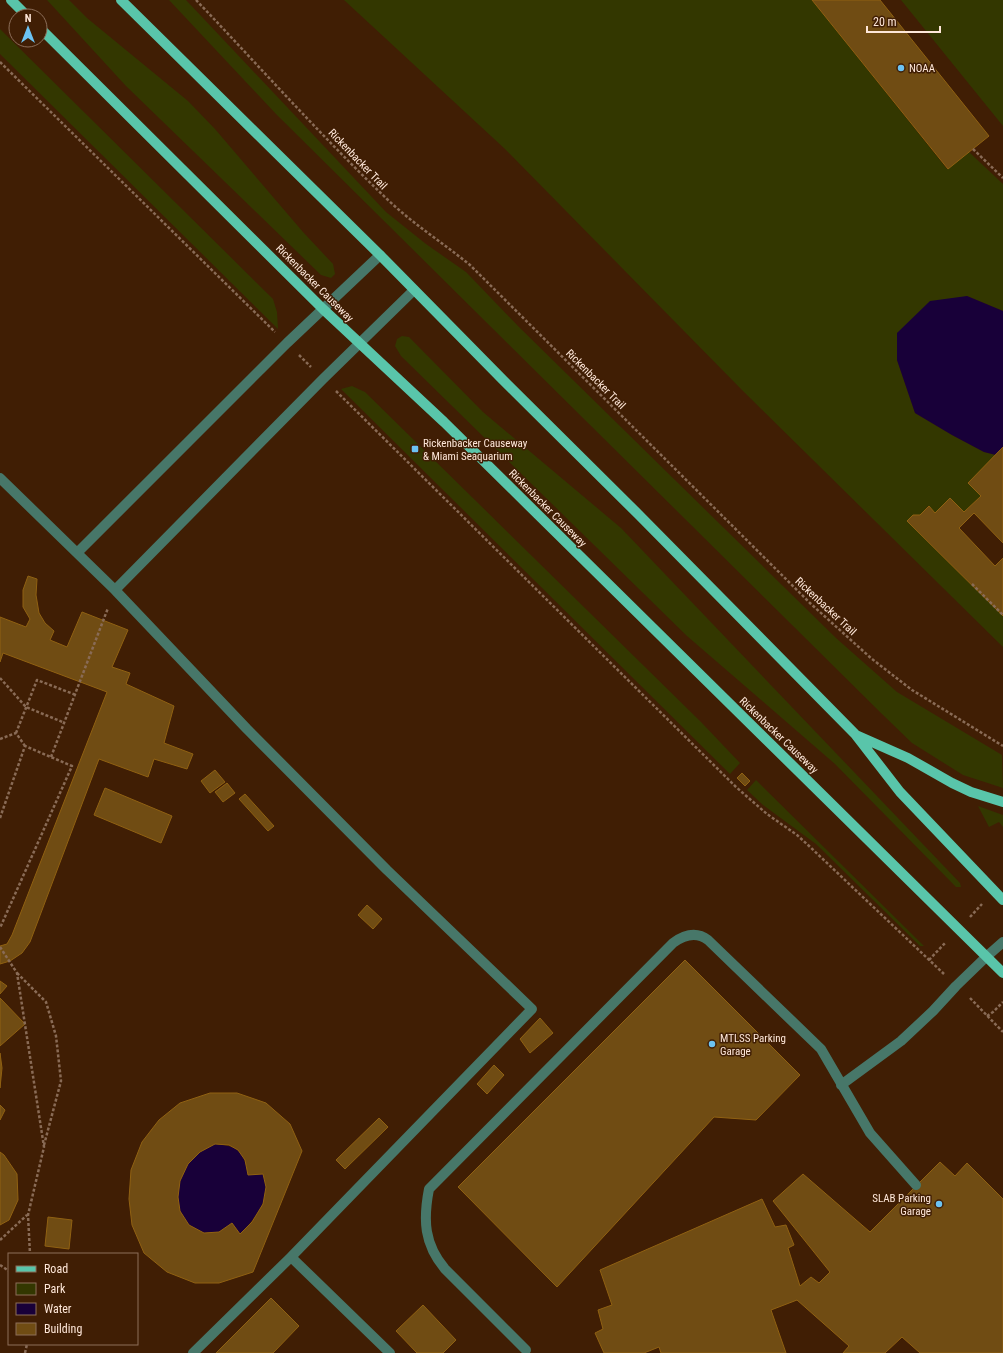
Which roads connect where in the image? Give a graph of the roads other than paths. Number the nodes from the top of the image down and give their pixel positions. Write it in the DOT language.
graph roads {
  1 [pos="11,0"];
  2 [pos="121,0"];
  3 [pos="20,8"];
  4 [pos="48,36"];
  5 [pos="380,255"];
  6 [pos="414,290"];
  7 [pos="323,309"];
  8 [pos="359,344"];
  9 [pos="0,478"];
  10 [pos="77,553"];
  11 [pos="115,590"];
  12 [pos="855,734"];
  13 [pos="1003,802"];
  14 [pos="1003,900"];
  15 [pos="1003,942"];
  16 [pos="986,957"];
  17 [pos="1003,973"];
  18 [pos="841,1085"];
  19 [pos="916,1185"];
  20 [pos="290,1257"];
  21 [pos="526,1350"];
  22 [pos="193,1353"];
  23 [pos="390,1353"];
  1 -- 3 [label="main road"];
  2 -- 5 [label="main road"];
  4 -- 7 [label="main road, Rickenbacker Causeway"];
  5 -- 6 [label="main road"];
  5 -- 7 [label="street"];
  6 -- 8 [label="street"];
  6 -- 12 [label="main road"];
  7 -- 8 [label="main road, Rickenbacker Causeway"];
  7 -- 10 [label="street"];
  8 -- 11 [label="street"];
  8 -- 16 [label="main road, Rickenbacker Causeway"];
  9 -- 10 [label="street"];
  10 -- 11 [label="street"];
  11 -- 20 [label="street"];
  12 -- 13 [label="main road"];
  12 -- 14 [label="main road"];
  15 -- 16 [label="street"];
  16 -- 17 [label="main road, Rickenbacker Causeway"];
  16 -- 18 [label="street"];
  18 -- 19 [label="street"];
  18 -- 21 [label="street"];
  20 -- 22 [label="street"];
  20 -- 23 [label="street"];
}
